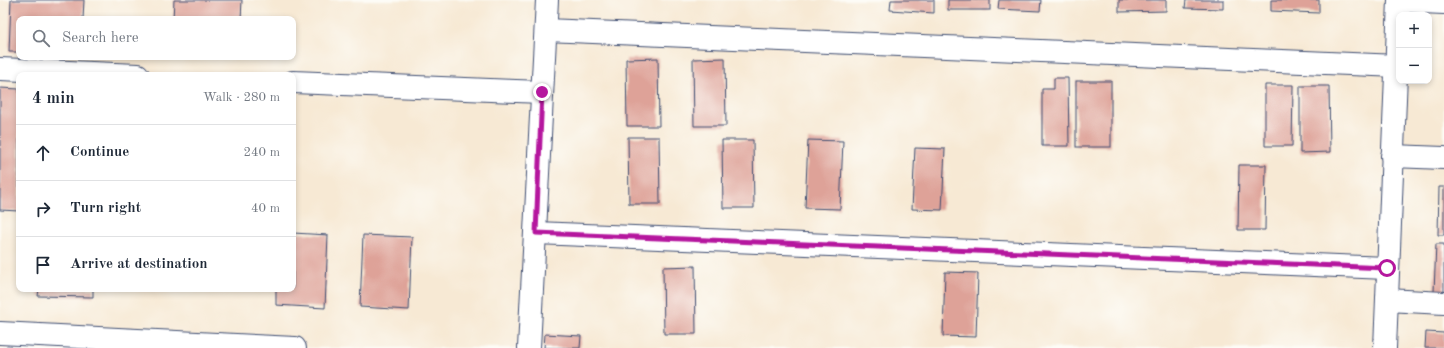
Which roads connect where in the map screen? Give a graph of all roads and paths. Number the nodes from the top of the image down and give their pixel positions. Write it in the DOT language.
graph roads {
  1 [pos="547,0"];
  2 [pos="1399,0"];
  3 [pos="1444,3"];
  4 [pos="546,30"];
  5 [pos="1398,48"];
  6 [pos="1396,66"];
  7 [pos="0,69"];
  8 [pos="69,72"];
  9 [pos="296,82"];
  10 [pos="1397,84"];
  11 [pos="542,92"];
  12 [pos="1392,156"];
  13 [pos="1444,158"];
  14 [pos="536,233"];
  15 [pos="1387,268"];
  16 [pos="1387,300"];
  17 [pos="1444,303"];
  18 [pos="0,333"];
  19 [pos="295,348"];
  20 [pos="529,348"];
  21 [pos="1385,348"];
  1 -- 4 [label="street"];
  2 -- 3 [label="street"];
  2 -- 5 [label="street"];
  4 -- 6 [label="street"];
  4 -- 11 [label="street"];
  7 -- 8 [label="street"];
  9 -- 11 [label="street"];
  10 -- 12 [label="street"];
  11 -- 14 [label="street"];
  12 -- 13 [label="street"];
  12 -- 15 [label="street"];
  14 -- 15 [label="street"];
  14 -- 20 [label="street"];
  15 -- 16 [label="street"];
  16 -- 17 [label="street"];
  16 -- 21 [label="street"];
  18 -- 19 [label="street"];
}
